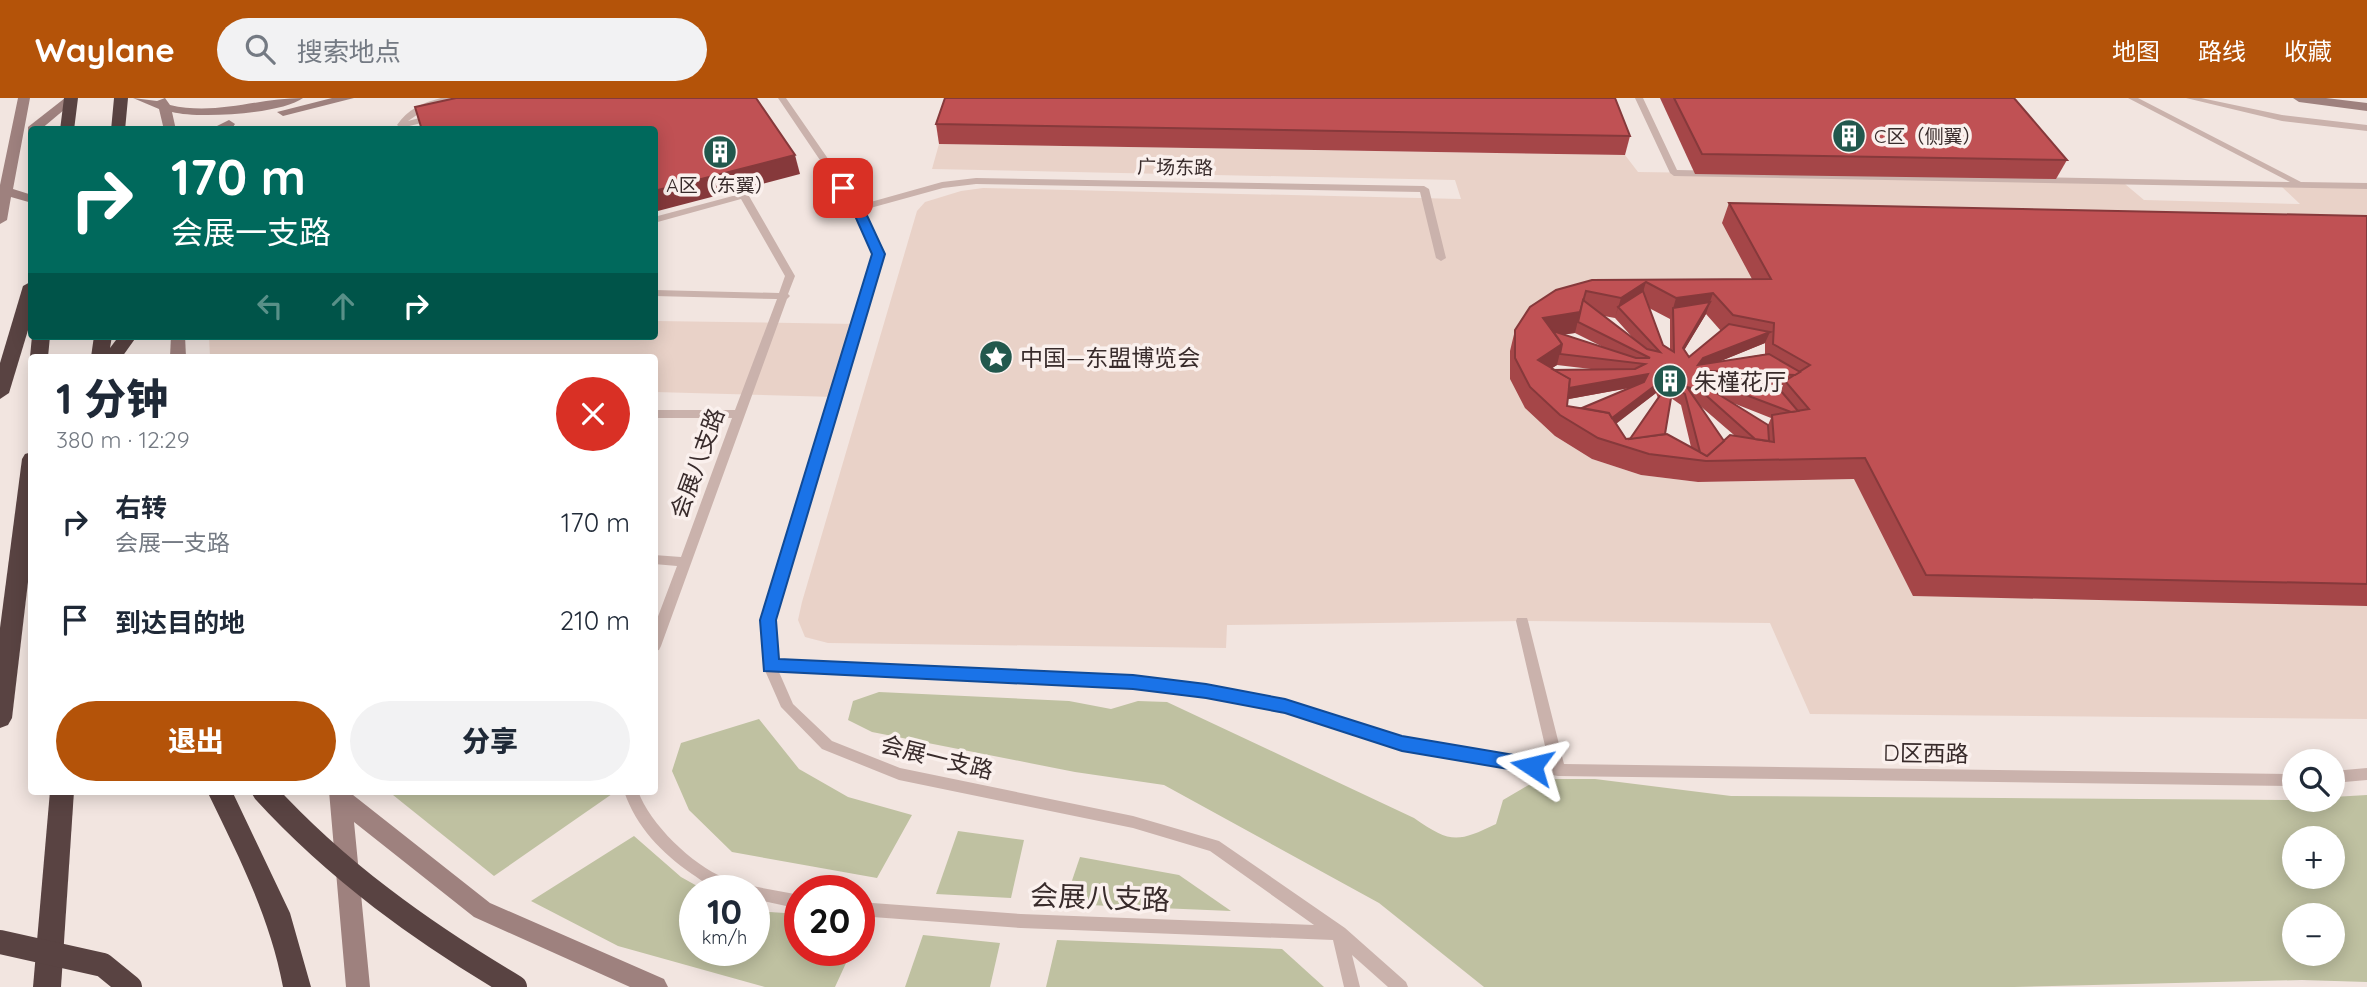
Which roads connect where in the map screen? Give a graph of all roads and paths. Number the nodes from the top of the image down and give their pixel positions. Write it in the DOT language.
graph roads {
  1 [pos="24,98"];
  2 [pos="121,98"];
  3 [pos="139,98"];
  4 [pos="297,98"];
  5 [pos="348,98"];
  6 [pos="453,98"];
  7 [pos="782,98"];
  8 [pos="1639,98"];
  9 [pos="2132,98"];
  10 [pos="2190,98"];
  11 [pos="2299,98"];
  12 [pos="2359,98"];
  13 [pos="71,99"];
  14 [pos="2367,99"];
  15 [pos="163,104"];
  16 [pos="2367,107"];
  17 [pos="441,116"];
  18 [pos="227,118"];
  19 [pos="37,126"];
  20 [pos="68,126"];
  21 [pos="118,126"];
  22 [pos="169,126"];
  23 [pos="219,126"];
  24 [pos="402,126"];
  25 [pos="406,126"];
  26 [pos="2367,128"];
  27 [pos="28,133"];
  28 [pos="17,141"];
  29 [pos="0,150"];
  30 [pos="2301,185"];
  31 [pos="2367,186"];
  32 [pos="4,189"];
  33 [pos="28,198"];
  34 [pos="858,209"];
  35 [pos="658,219"];
  36 [pos="0,220"];
  37 [pos="1441,258"];
  38 [pos="658,293"];
  39 [pos="28,296"];
  40 [pos="785,296"];
  41 [pos="6,348"];
  42 [pos="0,393"];
  43 [pos="658,414"];
  44 [pos="739,414"];
  45 [pos="28,491"];
  46 [pos="658,559"];
  47 [pos="685,562"];
  48 [pos="1522,621"];
  49 [pos="658,635"];
  50 [pos="771,666"];
  51 [pos="0,718"];
  52 [pos="1558,770"];
  53 [pos="2367,774"];
  54 [pos="2345,776"];
  55 [pos="2282,780"];
  56 [pos="62,795"];
  57 [pos="221,795"];
  58 [pos="268,795"];
  59 [pos="632,795"];
  60 [pos="339,796"];
  61 [pos="706,875"];
  62 [pos="875,910"];
  63 [pos="1339,933"];
  64 [pos="0,942"];
  65 [pos="47,987"];
  66 [pos="130,987"];
  67 [pos="297,987"];
  68 [pos="358,987"];
  69 [pos="515,987"];
  70 [pos="656,987"];
  71 [pos="1352,987"];
  72 [pos="1400,987"];
  1 -- 28 [label="street"];
  2 -- 21 [label="highway"];
  3 -- 15 [label="street"];
  4 -- 18 [label="street"];
  5 -- 18 [label="street"];
  6 -- 24 [label="lane"];
  7 -- 34 [label="lane, 会展一支路"];
  8 -- 30 [label="lane"];
  9 -- 30 [label="lane"];
  10 -- 26 [label="lane"];
  11 -- 16 [label="street"];
  12 -- 14 [label="street"];
  13 -- 19 [label="street"];
  13 -- 20 [label="highway"];
  15 -- 18 [label="street"];
  15 -- 22 [label="street"];
  17 -- 25 [label="lane"];
  18 -- 23 [label="street"];
  27 -- 28 [label="street"];
  28 -- 29 [label="street"];
  28 -- 32 [label="street"];
  30 -- 31 [label="lane"];
  32 -- 33 [label="street"];
  32 -- 36 [label="street"];
  34 -- 37 [label="lane, 广场东路"];
  34 -- 50 [label="lane, 会展一支路"];
  35 -- 40 [label="lane"];
  38 -- 40 [label="lane"];
  39 -- 41 [label="highway"];
  40 -- 44 [label="lane, 会展八支路"];
  41 -- 42 [label="highway"];
  43 -- 44 [label="lane"];
  44 -- 47 [label="lane, 会展八支路"];
  45 -- 51 [label="highway"];
  46 -- 47 [label="lane"];
  47 -- 49 [label="lane, 会展八支路"];
  48 -- 52 [label="lane"];
  50 -- 52 [label="lane, D区西路"];
  50 -- 63 [label="lane, 会展一支路"];
  52 -- 55 [label="lane, D区西路"];
  53 -- 54 [label="lane"];
  56 -- 65 [label="highway"];
  57 -- 67 [label="highway"];
  58 -- 69 [label="highway, bridge"];
  59 -- 61 [label="lane"];
  60 -- 68 [label="street"];
  60 -- 70 [label="street"];
  62 -- 63 [label="lane, 会展八支路"];
  63 -- 71 [label="lane"];
  63 -- 72 [label="lane, 会展一支路"];
  64 -- 66 [label="highway, bridge"];
}
